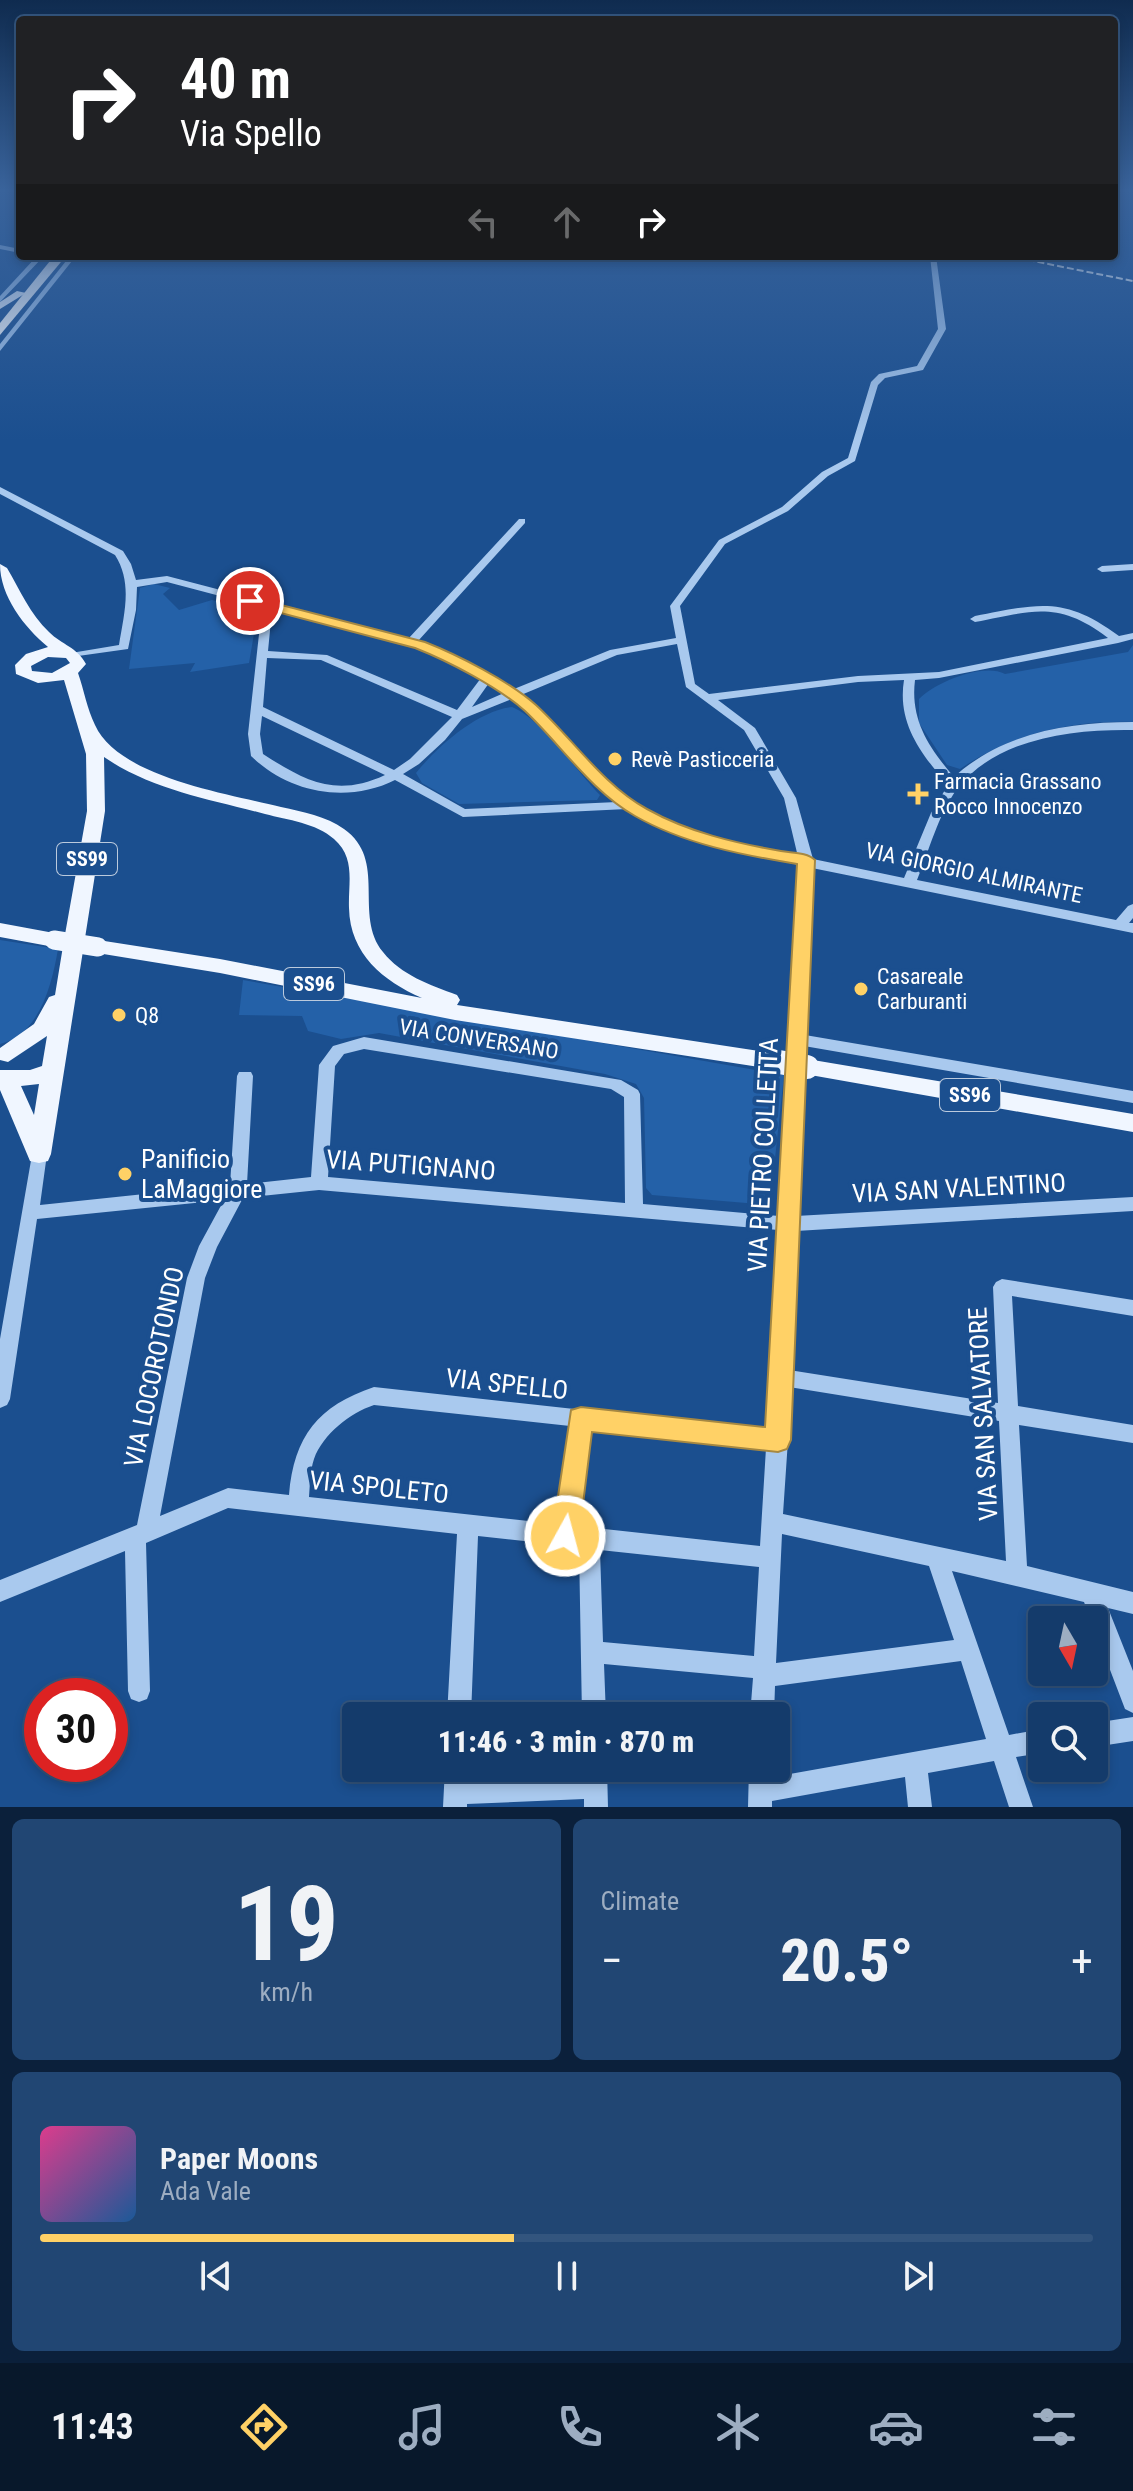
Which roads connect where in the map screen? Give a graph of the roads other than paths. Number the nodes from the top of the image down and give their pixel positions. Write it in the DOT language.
graph roads {
  1 [pos="26,272"];
  2 [pos="39,272"];
  3 [pos="47,272"];
  4 [pos="60,272"];
  5 [pos="935,272"];
  6 [pos="21,293"];
  7 [pos="0,300"];
  8 [pos="0,306"];
  9 [pos="0,319"];
  10 [pos="0,331"];
  11 [pos="0,349"];
  12 [pos="0,490"];
  13 [pos="522,521"];
  14 [pos="1133,567"];
  15 [pos="0,568"];
  16 [pos="1102,569"];
  17 [pos="133,584"];
  18 [pos="267,606"];
  19 [pos="975,619"];
  20 [pos="33,625"];
  21 [pos="1133,636"];
  22 [pos="681,640"];
  23 [pos="1118,640"];
  24 [pos="411,642"];
  25 [pos="40,653"];
  26 [pos="262,654"];
  27 [pos="69,664"];
  28 [pos="910,677"];
  29 [pos="487,678"];
  30 [pos="512,695"];
  31 [pos="710,697"];
  32 [pos="257,709"];
  33 [pos="460,716"];
  34 [pos="1133,726"];
  35 [pos="89,731"];
  36 [pos="397,776"];
  37 [pos="955,785"];
  38 [pos="630,805"];
  39 [pos="806,860"];
  40 [pos="909,883"];
  41 [pos="1133,909"];
  42 [pos="1126,927"];
  43 [pos="0,930"];
  44 [pos="65,988"];
  45 [pos="530,1022"];
  46 [pos="796,1039"];
  47 [pos="4,1054"];
  48 [pos="52,1067"];
  49 [pos="245,1076"];
  50 [pos="3,1079"];
  51 [pos="1133,1097"];
  52 [pos="1133,1123"];
  53 [pos="39,1154"];
  54 [pos="319,1183"];
  55 [pos="238,1191"];
  56 [pos="1133,1204"];
  57 [pos="634,1210"];
  58 [pos="30,1213"];
  59 [pos="788,1224"];
  60 [pos="1133,1308"];
  61 [pos="781,1377"];
  62 [pos="0,1399"];
  63 [pos="1009,1416"];
  64 [pos="581,1419"];
  65 [pos="1133,1434"];
  66 [pos="778,1440"];
  67 [pos="298,1506"];
  68 [pos="771,1522"];
  69 [pos="468,1525"];
  70 [pos="141,1535"];
  71 [pos="565,1536"];
  72 [pos="589,1538"];
  73 [pos="769,1558"];
  74 [pos="938,1560"];
  75 [pos="1017,1574"];
  76 [pos="0,1591"];
  77 [pos="1092,1594"];
  78 [pos="1133,1603"];
  79 [pos="969,1649"];
  80 [pos="592,1652"];
  81 [pos="764,1672"];
  82 [pos="139,1691"];
  83 [pos="1133,1701"];
  84 [pos="460,1702"];
  85 [pos="594,1702"];
  86 [pos="763,1702"];
  87 [pos="1133,1729"];
  88 [pos="1108,1733"];
  89 [pos="1028,1743"];
  90 [pos="1002,1747"];
  91 [pos="915,1764"];
  92 [pos="596,1787"];
  93 [pos="456,1789"];
  94 [pos="760,1789"];
  95 [pos="920,1807"];
  96 [pos="1021,1807"];
  1 -- 7 [label="street"];
  2 -- 6 [label="highway"];
  3 -- 10 [label="highway"];
  4 -- 11 [label="street"];
  5 -- 22 [label="street, VIA PIETRO COLLETTA"];
  6 -- 8 [label="main road"];
  6 -- 9 [label="highway"];
  12 -- 17 [label="street"];
  13 -- 24 [label="street"];
  14 -- 16 [label="street"];
  15 -- 20 [label="main road, SS99"];
  17 -- 18 [label="street"];
  17 -- 27 [label="street"];
  18 -- 24 [label="street"];
  18 -- 26 [label="street"];
  19 -- 23 [label="street"];
  20 -- 25 [label="main road, SS99"];
  20 -- 27 [label="main road, SS99"];
  21 -- 23 [label="street"];
  22 -- 30 [label="street"];
  22 -- 31 [label="street, VIA PIETRO COLLETTA"];
  23 -- 28 [label="street"];
  24 -- 29 [label="street"];
  25 -- 27 [label="main road"];
  25 -- 27 [label="main road"];
  26 -- 32 [label="street"];
  26 -- 33 [label="street"];
  27 -- 35 [label="main road, SS99"];
  28 -- 31 [label="street"];
  28 -- 37 [label="street"];
  29 -- 30 [label="street"];
  29 -- 33 [label="street"];
  30 -- 33 [label="street"];
  30 -- 38 [label="street"];
  31 -- 39 [label="street, VIA PIETRO COLLETTA"];
  32 -- 36 [label="street"];
  32 -- 36 [label="street"];
  33 -- 36 [label="street"];
  34 -- 37 [label="street"];
  35 -- 44 [label="main road, SS99"];
  35 -- 45 [label="main road"];
  36 -- 38 [label="street"];
  37 -- 40 [label="street"];
  38 -- 39 [label="street, VIA GIORGIO ALMIRANTE"];
  39 -- 40 [label="street, VIA GIORGIO ALMIRANTE"];
  39 -- 46 [label="street, VIA PIETRO COLLETTA"];
  40 -- 42 [label="street, VIA GIORGIO ALMIRANTE"];
  41 -- 42 [label="street"];
  43 -- 45 [label="main road, SS96, bridge"];
  44 -- 47 [label="main road"];
  44 -- 48 [label="main road, SS99"];
  45 -- 52 [label="main road, SS96, bridge"];
  46 -- 51 [label="street"];
  46 -- 59 [label="street, VIA PIETRO COLLETTA"];
  47 -- 48 [label="main road"];
  48 -- 50 [label="main road"];
  48 -- 53 [label="main road, SS99"];
  49 -- 55 [label="street, VIA LOCOROTONDO"];
  50 -- 53 [label="main road"];
  53 -- 58 [label="street"];
  54 -- 55 [label="street, VIA PUTIGNANO"];
  54 -- 57 [label="street, VIA PUTIGNANO"];
  54 -- 57 [label="street, VIA CONVERSANO"];
  55 -- 58 [label="street, VIA PUTIGNANO"];
  55 -- 70 [label="street, VIA LOCOROTONDO"];
  56 -- 59 [label="street, VIA SAN VALENTINO"];
  57 -- 59 [label="street, VIA PUTIGNANO"];
  58 -- 62 [label="street"];
  59 -- 61 [label="street, VIA PIETRO COLLETTA"];
  60 -- 63 [label="street, VIA SAN SALVATORE"];
  61 -- 63 [label="street"];
  61 -- 66 [label="street, VIA PIETRO COLLETTA"];
  63 -- 65 [label="street"];
  63 -- 75 [label="street, VIA SAN SALVATORE"];
  64 -- 66 [label="street, VIA SPELLO"];
  64 -- 67 [label="street, VIA SPELLO"];
  64 -- 71 [label="street"];
  66 -- 68 [label="street, VIA PIETRO COLLETTA"];
  67 -- 69 [label="street, VIA SPOLETO"];
  67 -- 70 [label="street, VIA SPOLETO"];
  68 -- 73 [label="street, VIA PIETRO COLLETTA"];
  68 -- 74 [label="street"];
  69 -- 71 [label="street, VIA SPOLETO"];
  69 -- 84 [label="street"];
  70 -- 76 [label="street, VIA SPOLETO"];
  70 -- 82 [label="street, VIA LOCOROTONDO"];
  71 -- 72 [label="street, VIA SPOLETO"];
  72 -- 73 [label="street, VIA SPOLETO"];
  72 -- 80 [label="street"];
  73 -- 81 [label="street, VIA PIETRO COLLETTA"];
  74 -- 75 [label="street"];
  74 -- 79 [label="street"];
  75 -- 77 [label="street"];
  77 -- 78 [label="street"];
  77 -- 83 [label="street"];
  79 -- 81 [label="street"];
  79 -- 90 [label="street"];
  80 -- 81 [label="street"];
  80 -- 85 [label="street"];
  81 -- 86 [label="street, VIA PIETRO COLLETTA"];
  87 -- 88 [label="street"];
  89 -- 90 [label="street"];
  90 -- 91 [label="street"];
  90 -- 96 [label="street"];
  91 -- 94 [label="street"];
  91 -- 95 [label="street"];
  92 -- 93 [label="street"];
}
